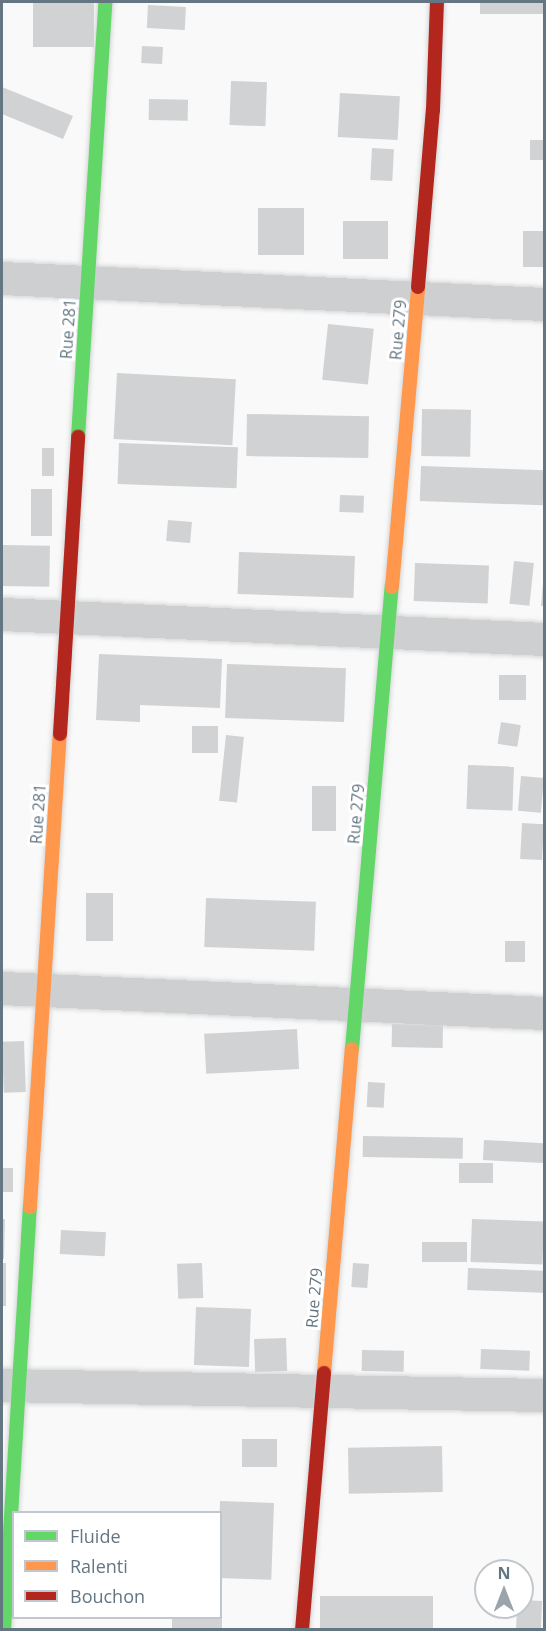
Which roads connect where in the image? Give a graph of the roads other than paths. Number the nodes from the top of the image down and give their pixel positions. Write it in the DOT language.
graph roads {
  1 [pos="105,2"];
  2 [pos="437,2"];
  3 [pos="2,278"];
  4 [pos="88,283"];
  5 [pos="417,298"];
  6 [pos="544,304"];
  7 [pos="2,614"];
  8 [pos="67,617"];
  9 [pos="388,632"];
  10 [pos="544,639"];
  11 [pos="2,988"];
  12 [pos="44,990"];
  13 [pos="356,1004"];
  14 [pos="544,1013"];
  15 [pos="10,1385"];
  16 [pos="322,1391"];
  17 [pos="544,1395"];
  18 [pos="4,1629"];
  19 [pos="302,1629"];
  1 -- 4 [label="street, Rue 281"];
  2 -- 5 [label="street, Rue 279"];
  3 -- 4 [label="street"];
  4 -- 5 [label="street"];
  4 -- 8 [label="street, Rue 281"];
  5 -- 6 [label="street"];
  5 -- 9 [label="street, Rue 279"];
  7 -- 8 [label="street"];
  8 -- 9 [label="street"];
  8 -- 12 [label="street, Rue 281"];
  9 -- 10 [label="street"];
  9 -- 13 [label="street, Rue 279"];
  11 -- 12 [label="street"];
  12 -- 13 [label="street"];
  12 -- 15 [label="street, Rue 281"];
  13 -- 14 [label="street"];
  13 -- 16 [label="street, Rue 279"];
  15 -- 16 [label="street"];
  15 -- 18 [label="street, Rue 281"];
  16 -- 17 [label="street"];
  16 -- 19 [label="street, Rue 279"];
}
